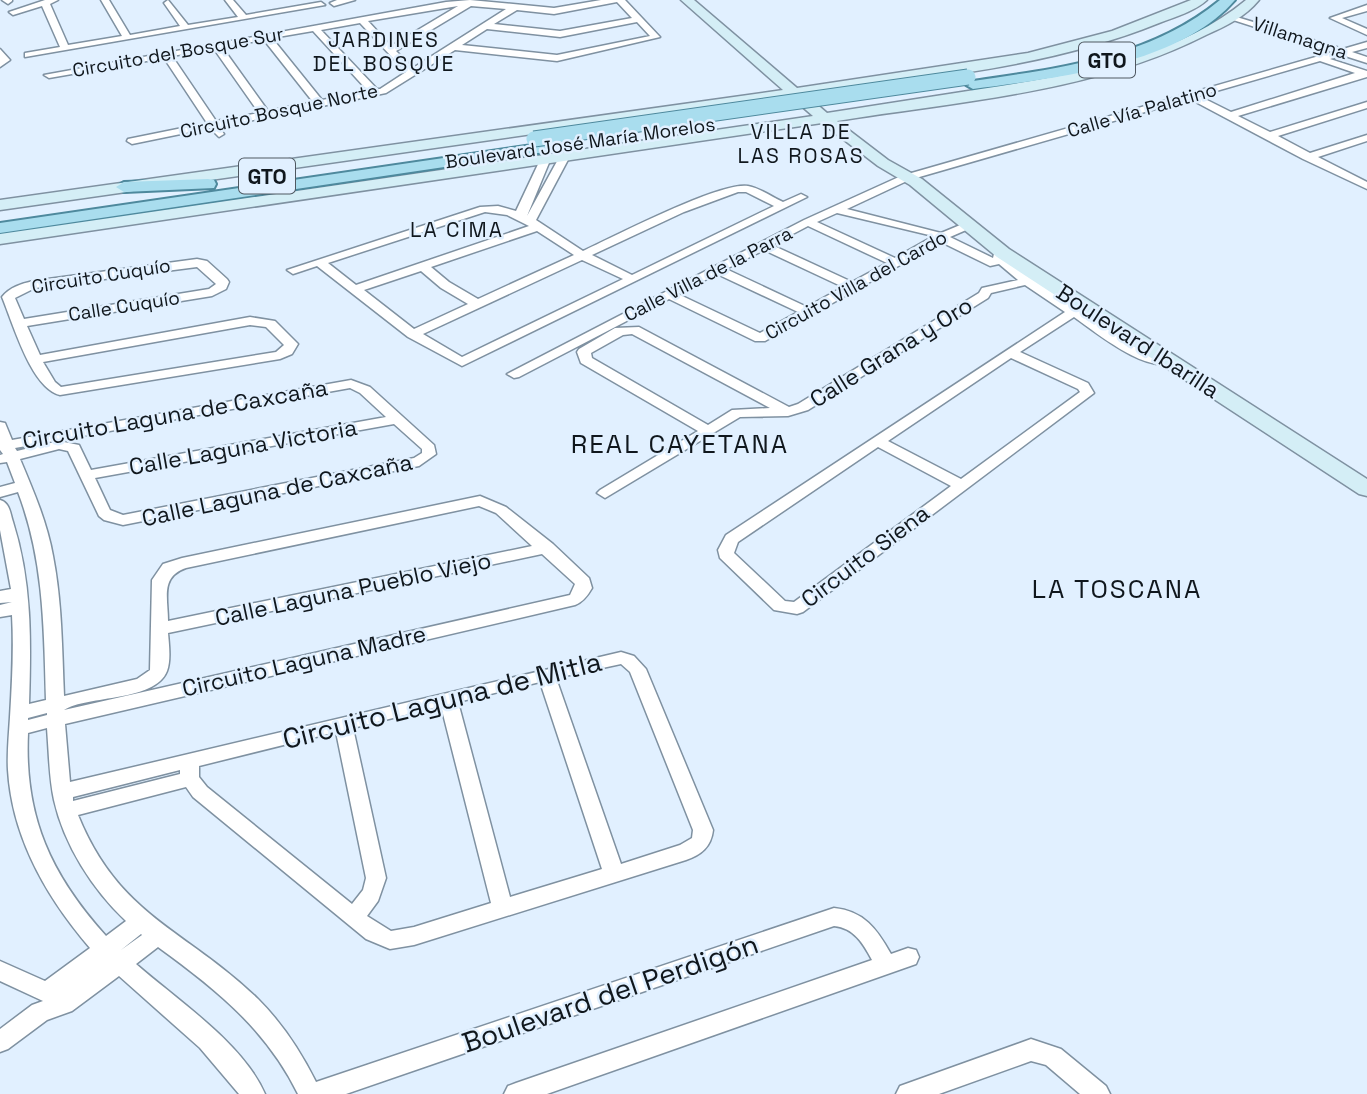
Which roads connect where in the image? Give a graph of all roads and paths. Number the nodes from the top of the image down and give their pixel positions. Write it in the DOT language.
graph roads {
  1 [pos="105,0"];
  2 [pos="229,0"];
  3 [pos="293,0"];
  4 [pos="351,0"];
  5 [pos="526,0"];
  6 [pos="618,0"];
  7 [pos="687,0"];
  8 [pos="1201,0"];
  9 [pos="1209,0"];
  10 [pos="1227,0"];
  11 [pos="1242,0"];
  12 [pos="1253,0"];
  13 [pos="50,1"];
  14 [pos="168,3"];
  15 [pos="334,3"];
  16 [pos="470,3"];
  17 [pos="321,5"];
  18 [pos="514,8"];
  19 [pos="1367,8"];
  20 [pos="300,9"];
  21 [pos="13,12"];
  22 [pos="1233,17"];
  23 [pos="244,18"];
  24 [pos="639,19"];
  25 [pos="362,20"];
  26 [pos="1200,22"];
  27 [pos="736,24"];
  28 [pos="486,26"];
  29 [pos="186,28"];
  30 [pos="315,28"];
  31 [pos="1367,32"];
  32 [pos="266,37"];
  33 [pos="127,38"];
  34 [pos="1367,45"];
  35 [pos="217,46"];
  36 [pos="455,47"];
  37 [pos="65,48"];
  38 [pos="391,50"];
  39 [pos="0,51"];
  40 [pos="1344,52"];
  41 [pos="166,54"];
  42 [pos="28,55"];
  43 [pos="1322,59"];
  44 [pos="1367,60"];
  45 [pos="0,64"];
  46 [pos="992,64"];
  47 [pos="412,73"];
  48 [pos="773,73"];
  49 [pos="1366,74"];
  50 [pos="49,75"];
  51 [pos="796,77"];
  52 [pos="970,81"];
  53 [pos="852,85"];
  54 [pos="1021,88"];
  55 [pos="813,91"];
  56 [pos="374,93"];
  57 [pos="794,94"];
  58 [pos="1191,96"];
  59 [pos="753,99"];
  60 [pos="320,104"];
  61 [pos="1367,105"];
  62 [pos="687,108"];
  63 [pos="878,109"];
  64 [pos="266,115"];
  65 [pos="844,115"];
  66 [pos="1229,116"];
  67 [pos="824,118"];
  68 [pos="801,122"];
  69 [pos="216,130"];
  70 [pos="864,131"];
  71 [pos="843,133"];
  72 [pos="697,136"];
  73 [pos="1268,136"];
  74 [pos="1367,138"];
  75 [pos="132,141"];
  76 [pos="540,149"];
  77 [pos="565,156"];
  78 [pos="1307,157"];
  79 [pos="1367,176"];
  80 [pos="913,178"];
  81 [pos="1355,180"];
  82 [pos="534,183"];
  83 [pos="208,184"];
  84 [pos="549,184"];
  85 [pos="1367,186"];
  86 [pos="124,187"];
  87 [pos="801,197"];
  88 [pos="192,201"];
  89 [pos="3,206"];
  90 [pos="783,206"];
  91 [pos="835,209"];
  92 [pos="528,221"];
  93 [pos="808,222"];
  94 [pos="969,225"];
  95 [pos="0,228"];
  96 [pos="41,233"];
  97 [pos="943,236"];
  98 [pos="0,239"];
  99 [pos="763,245"];
  100 [pos="583,255"];
  101 [pos="998,258"];
  102 [pos="319,262"];
  103 [pos="895,262"];
  104 [pos="197,263"];
  105 [pos="422,266"];
  106 [pos="716,269"];
  107 [pos="293,270"];
  108 [pos="632,279"];
  109 [pos="1032,279"];
  110 [pos="852,286"];
  111 [pos="353,290"];
  112 [pos="986,291"];
  113 [pos="669,294"];
  114 [pos="8,304"];
  115 [pos="477,304"];
  116 [pos="808,312"];
  117 [pos="0,313"];
  118 [pos="1083,313"];
  119 [pos="20,323"];
  120 [pos="413,334"];
  121 [pos="1011,353"];
  122 [pos="38,359"];
  123 [pos="514,374"];
  124 [pos="760,397"];
  125 [pos="788,412"];
  126 [pos="737,413"];
  127 [pos="398,419"];
  128 [pos="93,429"];
  129 [pos="708,430"];
  130 [pos="879,442"];
  131 [pos="4,446"];
  132 [pos="74,447"];
  133 [pos="88,475"];
  134 [pos="13,481"];
  135 [pos="960,485"];
  136 [pos="1367,489"];
  137 [pos="0,492"];
  138 [pos="605,493"];
  139 [pos="0,505"];
  140 [pos="547,548"];
  141 [pos="0,597"];
  142 [pos="21,600"];
  143 [pos="0,611"];
  144 [pos="160,629"];
  145 [pos="546,674"];
  146 [pos="448,698"];
  147 [pos="55,712"];
  148 [pos="18,721"];
  149 [pos="343,724"];
  150 [pos="189,770"];
  151 [pos="64,801"];
  152 [pos="614,874"];
  153 [pos="503,909"];
  154 [pos="352,916"];
  155 [pos="149,930"];
  156 [pos="112,956"];
  157 [pos="908,957"];
  158 [pos="886,965"];
  159 [pos="0,971"];
  160 [pos="51,1003"];
  161 [pos="0,1042"];
  162 [pos="253,1094"];
  163 [pos="312,1094"];
  164 [pos="516,1094"];
  165 [pos="908,1094"];
  166 [pos="1098,1094"];
  1 -- 33 [label="street"];
  2 -- 23 [label="street"];
  3 -- 20 [label="street"];
  4 -- 15 [label="street"];
  5 -- 18 [label="street, Circuito Bosque Norte"];
  6 -- 18 [label="street, Circuito del Bosque Sur"];
  6 -- 24 [label="street"];
  7 -- 48 [label="street"];
  8 -- 46 [label="street"];
  9 -- 52 [label="main road, Boulevard José María Morelos / GTO"];
  10 -- 26 [label="main road, Boulevard José María Morelos / GTO"];
  11 -- 26 [label="main road"];
  12 -- 22 [label="street"];
  13 -- 21 [label="street"];
  13 -- 37 [label="street"];
  14 -- 29 [label="street"];
  16 -- 18 [label="street, Circuito del Bosque Sur"];
  16 -- 25 [label="street, Circuito del Bosque Sur"];
  16 -- 38 [label="street"];
  17 -- 20 [label="street"];
  18 -- 28 [label="street, Circuito Bosque Norte"];
  19 -- 31 [label="street"];
  20 -- 23 [label="street"];
  22 -- 40 [label="street, Villamagna"];
  22 -- 54 [label="street"];
  23 -- 29 [label="street"];
  24 -- 28 [label="street"];
  24 -- 36 [label="street"];
  25 -- 30 [label="street, Circuito del Bosque Sur"];
  25 -- 38 [label="street"];
  26 -- 52 [label="main road, Boulevard José María Morelos / GTO"];
  27 -- 51 [label="street"];
  28 -- 36 [label="street, Circuito Bosque Norte"];
  29 -- 33 [label="street"];
  30 -- 32 [label="street, Circuito del Bosque Sur"];
  30 -- 56 [label="street"];
  32 -- 35 [label="street, Circuito del Bosque Sur"];
  32 -- 60 [label="street"];
  33 -- 37 [label="street"];
  34 -- 40 [label="street, Calle Vía Palatino"];
  35 -- 41 [label="street, Circuito del Bosque Sur"];
  35 -- 64 [label="street"];
  36 -- 47 [label="street, Circuito Bosque Norte"];
  37 -- 42 [label="street"];
  38 -- 47 [label="street"];
  39 -- 45 [label="street"];
  40 -- 43 [label="street, Calle Vía Palatino"];
  40 -- 44 [label="street, Villamagna"];
  41 -- 50 [label="street, Circuito del Bosque Sur"];
  41 -- 69 [label="street"];
  43 -- 49 [label="street"];
  43 -- 58 [label="street, Calle Vía Palatino"];
  46 -- 53 [label="street"];
  46 -- 54 [label="street"];
  47 -- 56 [label="street, Circuito Bosque Norte"];
  48 -- 57 [label="street"];
  48 -- 59 [label="street"];
  49 -- 66 [label="street"];
  51 -- 53 [label="street"];
  51 -- 55 [label="street"];
  52 -- 76 [label="main road, Boulevard José María Morelos / GTO"];
  53 -- 55 [label="street"];
  54 -- 63 [label="street"];
  55 -- 57 [label="street"];
  55 -- 65 [label="street"];
  56 -- 60 [label="street, Circuito Bosque Norte"];
  57 -- 59 [label="street"];
  57 -- 67 [label="street"];
  58 -- 66 [label="street"];
  58 -- 80 [label="street, Calle Vía Palatino"];
  59 -- 62 [label="street"];
  60 -- 64 [label="street, Circuito Bosque Norte"];
  61 -- 73 [label="street"];
  62 -- 72 [label="street"];
  62 -- 86 [label="street"];
  63 -- 65 [label="street"];
  63 -- 70 [label="street"];
  64 -- 69 [label="street, Circuito Bosque Norte"];
  65 -- 67 [label="street"];
  65 -- 70 [label="street"];
  66 -- 73 [label="street"];
  67 -- 68 [label="street"];
  67 -- 71 [label="street"];
  68 -- 71 [label="street"];
  68 -- 72 [label="street"];
  69 -- 75 [label="street, Circuito Bosque Norte"];
  70 -- 80 [label="street"];
  71 -- 80 [label="street"];
  72 -- 77 [label="street"];
  73 -- 78 [label="street"];
  74 -- 78 [label="street"];
  76 -- 77 [label="street"];
  76 -- 82 [label="street"];
  76 -- 83 [label="main road, Boulevard José María Morelos / GTO"];
  76 -- 88 [label="main road, Boulevard José María Morelos / GTO"];
  76 -- 96 [label="street"];
  77 -- 84 [label="street"];
  78 -- 81 [label="street"];
  79 -- 81 [label="street"];
  80 -- 91 [label="street, Calle Villa de la Parra"];
  80 -- 94 [label="street, Boulevard Ibarilla"];
  81 -- 85 [label="street"];
  82 -- 84 [label="street"];
  82 -- 92 [label="street"];
  83 -- 86 [label="main road"];
  83 -- 89 [label="main road, Boulevard José María Morelos / GTO"];
  84 -- 92 [label="street"];
  86 -- 89 [label="street"];
  87 -- 90 [label="street"];
  88 -- 95 [label="main road, Boulevard José María Morelos / GTO"];
  88 -- 96 [label="main road"];
  90 -- 100 [label="street"];
  90 -- 108 [label="street"];
  91 -- 93 [label="street, Calle Villa de la Parra"];
  91 -- 97 [label="street"];
  92 -- 100 [label="street"];
  92 -- 102 [label="street"];
  92 -- 105 [label="street"];
  93 -- 99 [label="street, Calle Villa de la Parra"];
  93 -- 103 [label="street"];
  94 -- 97 [label="street, Circuito Villa del Cardo"];
  94 -- 101 [label="street, Boulevard Ibarilla"];
  96 -- 98 [label="street"];
  97 -- 101 [label="street"];
  97 -- 103 [label="street, Circuito Villa del Cardo"];
  99 -- 106 [label="street, Calle Villa de la Parra"];
  99 -- 110 [label="street"];
  100 -- 108 [label="street"];
  100 -- 115 [label="street"];
  101 -- 109 [label="street, Boulevard Ibarilla"];
  101 -- 112 [label="street, Calle Grana y Oro"];
  102 -- 107 [label="street"];
  102 -- 111 [label="street"];
  103 -- 110 [label="street, Circuito Villa del Cardo"];
  104 -- 114 [label="street, Circuito Cuquío"];
  104 -- 119 [label="street, Calle Cuquío"];
  105 -- 111 [label="street"];
  105 -- 115 [label="street"];
  106 -- 113 [label="street, Calle Villa de la Parra"];
  106 -- 116 [label="street"];
  108 -- 120 [label="street"];
  109 -- 112 [label="street, Calle Grana y Oro"];
  109 -- 118 [label="street, Boulevard Ibarilla"];
  110 -- 116 [label="street, Circuito Villa del Cardo"];
  111 -- 120 [label="street"];
  112 -- 125 [label="street, Calle Grana y Oro"];
  113 -- 116 [label="street, Circuito Villa del Cardo"];
  113 -- 123 [label="street, Calle Villa de la Parra"];
  114 -- 117 [label="street, Circuito Cuquío"];
  114 -- 119 [label="street"];
  115 -- 120 [label="street"];
  118 -- 121 [label="street, Circuito Siena"];
  118 -- 136 [label="street, Boulevard Ibarilla"];
  119 -- 122 [label="street"];
  121 -- 130 [label="street, Circuito Siena"];
  121 -- 135 [label="street, Circuito Siena"];
  122 -- 122 [label="street"];
  124 -- 125 [label="street"];
  124 -- 126 [label="street"];
  124 -- 129 [label="street"];
  125 -- 126 [label="street, Calle Grana y Oro"];
  126 -- 129 [label="street, Calle Grana y Oro"];
  127 -- 128 [label="street, Circuito Laguna de Caxcaña"];
  127 -- 133 [label="street, Calle Laguna Victoria"];
  127 -- 133 [label="street, Calle Laguna de Caxcaña"];
  128 -- 131 [label="street, Circuito Laguna de Caxcaña"];
  128 -- 132 [label="street"];
  129 -- 138 [label="street, Calle Grana y Oro"];
  130 -- 135 [label="street"];
  130 -- 135 [label="street, Circuito Siena"];
  131 -- 132 [label="street"];
  131 -- 134 [label="street"];
  132 -- 133 [label="street, Calle Laguna de Caxcaña"];
  134 -- 137 [label="street"];
  134 -- 147 [label="street"];
  139 -- 142 [label="street"];
  140 -- 144 [label="street, Calle Laguna Pueblo Viejo"];
  140 -- 144 [label="street, Circuito Laguna Madre"];
  140 -- 147 [label="street, Circuito Laguna Madre"];
  141 -- 142 [label="street"];
  142 -- 143 [label="street"];
  142 -- 148 [label="street"];
  144 -- 147 [label="street, Circuito Laguna Madre"];
  145 -- 146 [label="street, Circuito Laguna de Mitla"];
  145 -- 152 [label="street"];
  145 -- 152 [label="street, Circuito Laguna de Mitla"];
  146 -- 149 [label="street, Circuito Laguna de Mitla"];
  146 -- 153 [label="street"];
  147 -- 148 [label="street, Circuito Laguna Madre"];
  147 -- 151 [label="street"];
  148 -- 156 [label="street"];
  149 -- 150 [label="street, Circuito Laguna de Mitla"];
  149 -- 154 [label="street"];
  150 -- 151 [label="street, Circuito Laguna de Mitla"];
  150 -- 154 [label="street, Circuito Laguna de Mitla"];
  151 -- 155 [label="street"];
  152 -- 153 [label="street, Circuito Laguna de Mitla"];
  153 -- 154 [label="street, Circuito Laguna de Mitla"];
  155 -- 156 [label="street"];
  155 -- 163 [label="street"];
  156 -- 160 [label="street"];
  156 -- 162 [label="street"];
  157 -- 158 [label="street"];
  158 -- 163 [label="street, Boulevard del Perdigón"];
  158 -- 164 [label="street"];
  159 -- 160 [label="street"];
  160 -- 161 [label="street"];
  165 -- 166 [label="street"];
}
